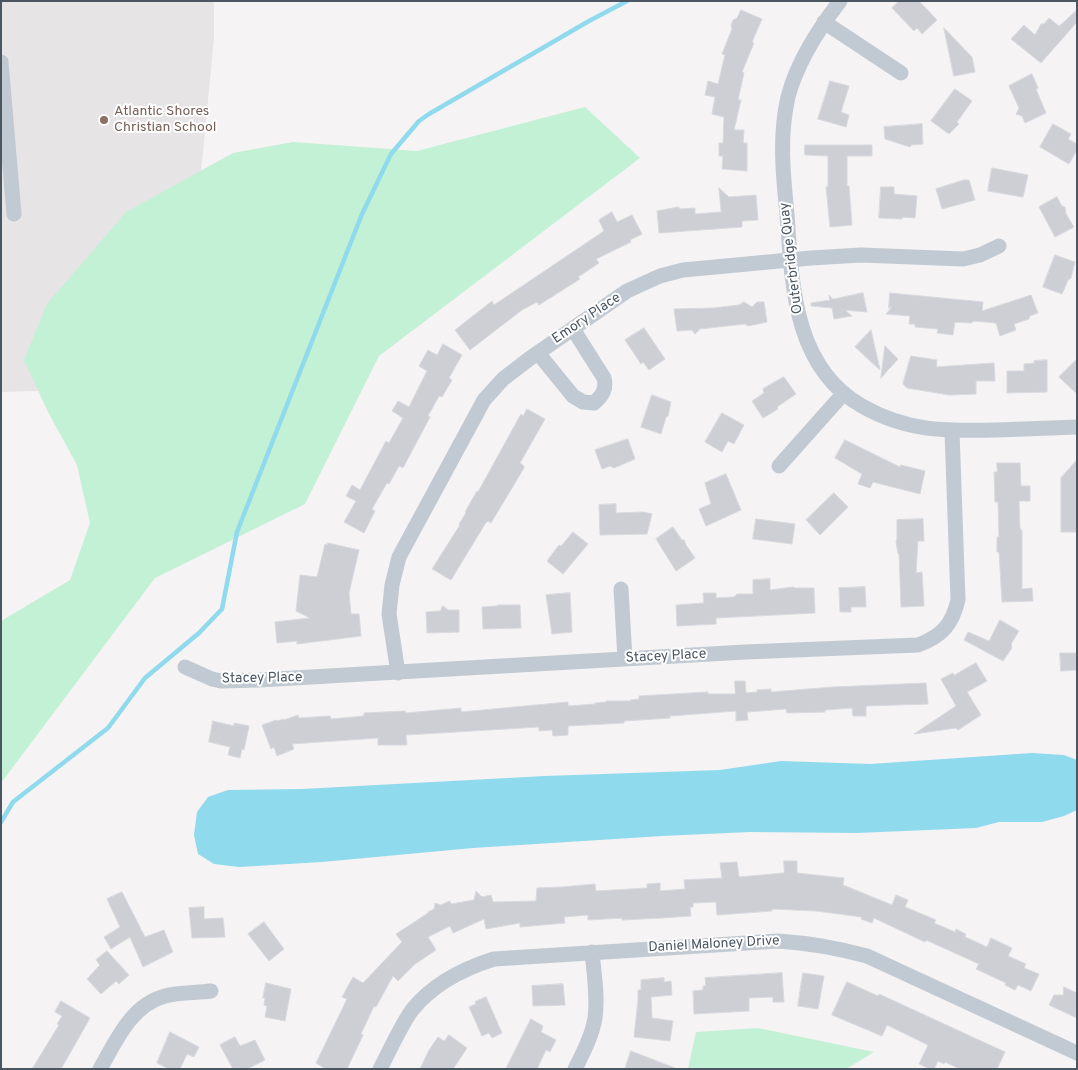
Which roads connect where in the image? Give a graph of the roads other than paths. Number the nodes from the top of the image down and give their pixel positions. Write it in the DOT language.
graph roads {
  1 [pos="840,1"];
  2 [pos="824,22"];
  3 [pos="1,62"];
  4 [pos="901,73"];
  5 [pos="14,214"];
  6 [pos="999,246"];
  7 [pos="790,259"];
  8 [pos="573,329"];
  9 [pos="538,353"];
  10 [pos="844,393"];
  11 [pos="1077,427"];
  12 [pos="952,431"];
  13 [pos="779,466"];
  14 [pos="621,589"];
  15 [pos="625,659"];
  16 [pos="185,667"];
  17 [pos="398,673"];
  18 [pos="592,952"];
  19 [pos="211,991"];
  20 [pos="1077,1052"];
  21 [pos="100,1069"];
  22 [pos="380,1069"];
  23 [pos="576,1069"];
  1 -- 2 [label="street, Outerbridge Quay"];
  2 -- 4 [label="street"];
  2 -- 7 [label="street, Outerbridge Quay"];
  3 -- 5 [label="street"];
  6 -- 7 [label="street, Emory Place"];
  7 -- 8 [label="street, Emory Place"];
  7 -- 10 [label="street, Outerbridge Quay"];
  8 -- 9 [label="street, Emory Place"];
  8 -- 9 [label="street"];
  9 -- 17 [label="street, Emory Place"];
  10 -- 12 [label="street, Outerbridge Quay"];
  10 -- 13 [label="street"];
  11 -- 12 [label="street, Outerbridge Quay"];
  12 -- 15 [label="street, Stacey Place"];
  14 -- 15 [label="street"];
  15 -- 17 [label="street, Stacey Place"];
  16 -- 17 [label="street, Stacey Place"];
  18 -- 20 [label="street, Daniel Maloney Drive"];
  18 -- 22 [label="street, Daniel Maloney Drive"];
  18 -- 23 [label="street"];
  19 -- 21 [label="street"];
}
